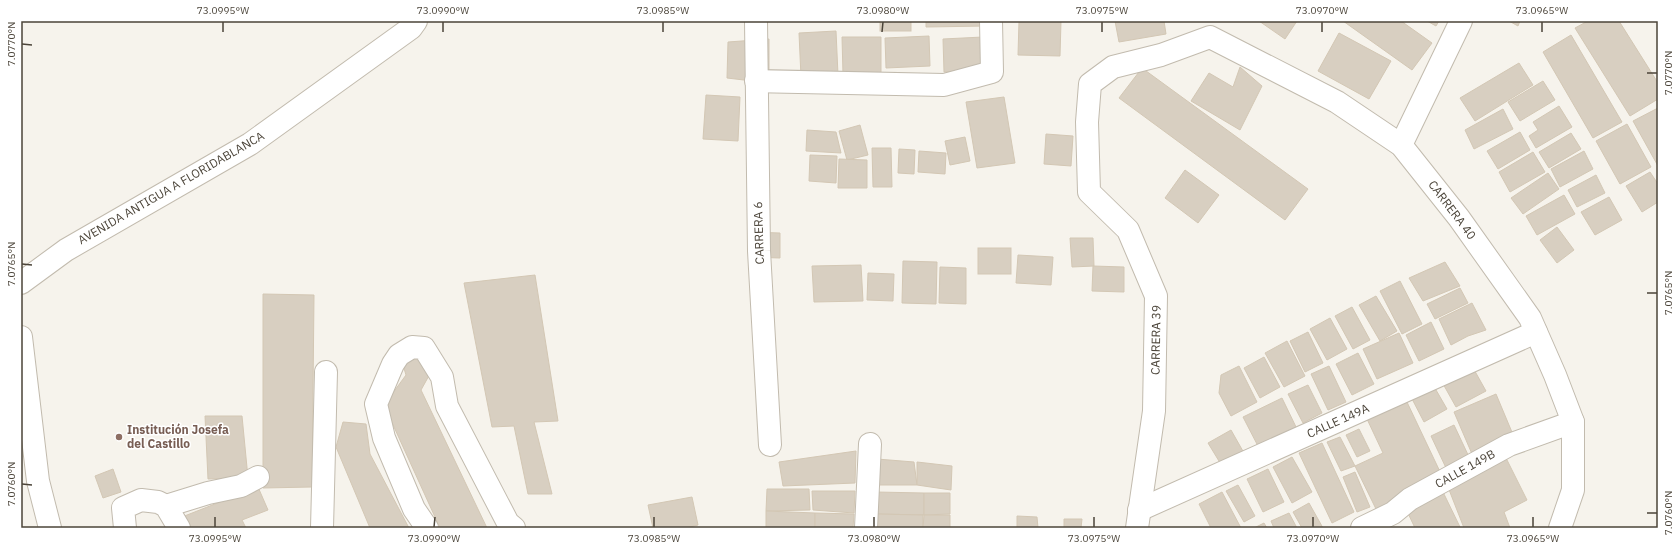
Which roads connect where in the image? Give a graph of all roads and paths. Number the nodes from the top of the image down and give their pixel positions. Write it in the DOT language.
graph roads {
  1 [pos="416,21"];
  2 [pos="756,21"];
  3 [pos="991,21"];
  4 [pos="1462,21"];
  5 [pos="1211,29"];
  6 [pos="1161,55"];
  7 [pos="756,81"];
  8 [pos="1401,145"];
  9 [pos="21,283"];
  10 [pos="1536,332"];
  11 [pos="21,337"];
  12 [pos="326,372"];
  13 [pos="1572,422"];
  14 [pos="870,444"];
  15 [pos="770,445"];
  16 [pos="258,477"];
  17 [pos="166,506"];
  18 [pos="1138,519"];
  19 [pos="50,528"];
  20 [pos="125,528"];
  21 [pos="179,528"];
  22 [pos="322,528"];
  23 [pos="427,528"];
  24 [pos="514,528"];
  25 [pos="866,528"];
  26 [pos="1362,528"];
  27 [pos="1560,528"];
  1 -- 9 [label="street, AVENIDA ANTIGUA A FLORIDABLANCA"];
  2 -- 7 [label="street, CARRERA 6"];
  3 -- 7 [label="street"];
  4 -- 8 [label="street"];
  5 -- 6 [label="street, CARRERA 40"];
  5 -- 8 [label="street, CARRERA 40"];
  6 -- 18 [label="street, CARRERA 39"];
  7 -- 15 [label="street, CARRERA 6"];
  8 -- 10 [label="street, CARRERA 40"];
  10 -- 13 [label="street, CARRERA 40"];
  10 -- 18 [label="street, CALLE 149A"];
  11 -- 19 [label="street"];
  12 -- 22 [label="street"];
  13 -- 26 [label="street, CALLE 149B"];
  13 -- 27 [label="street, CARRERA 40"];
  14 -- 25 [label="street"];
  16 -- 17 [label="street"];
  17 -- 20 [label="street"];
  17 -- 21 [label="street"];
  23 -- 24 [label="street"];
}
